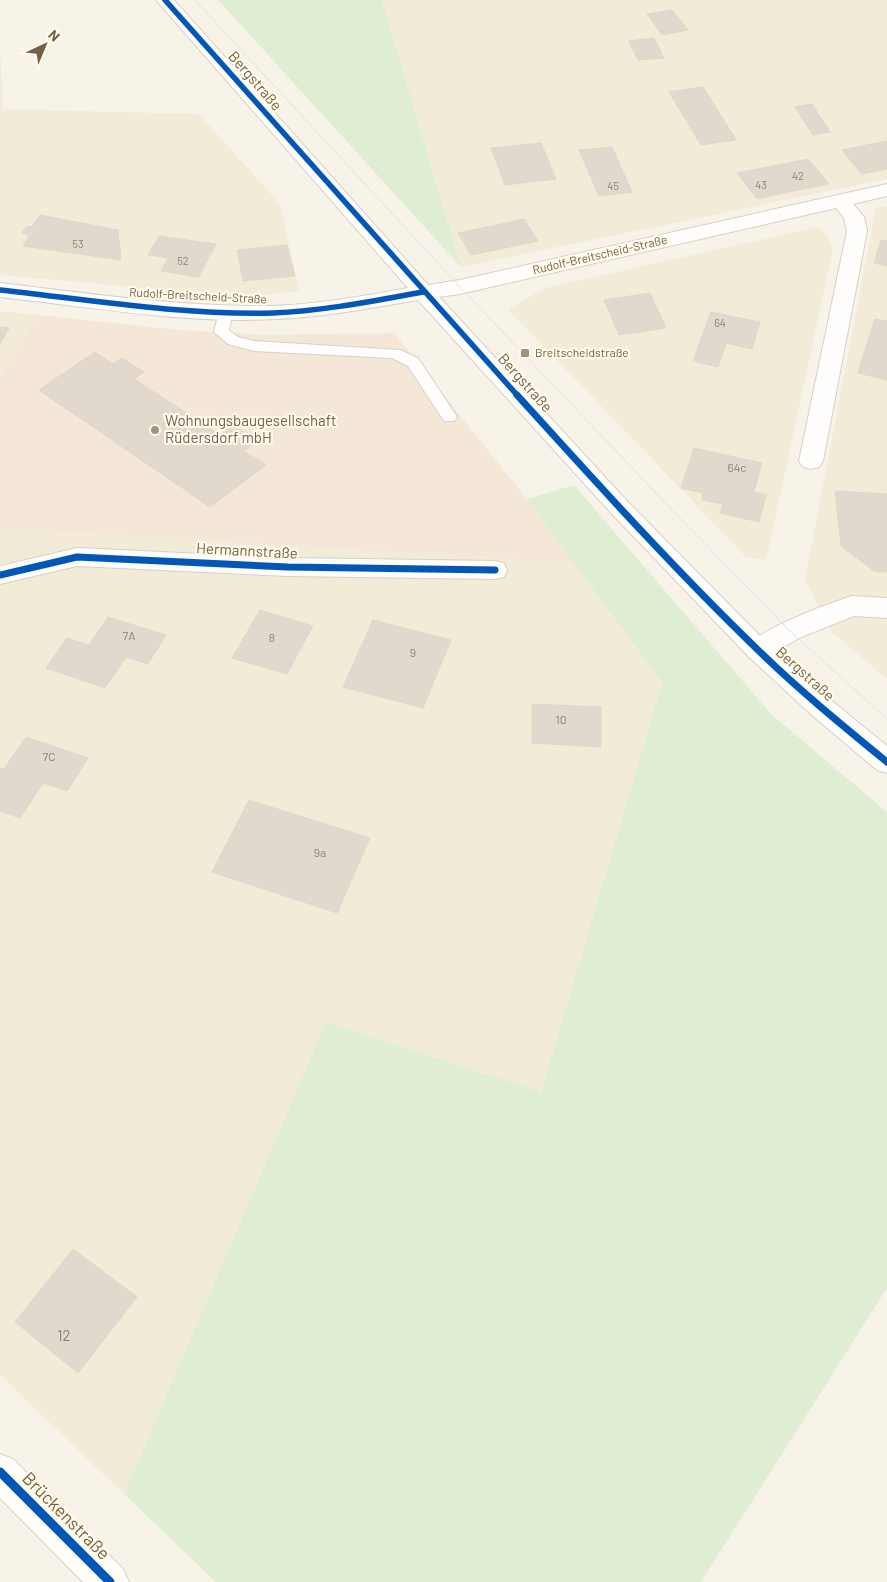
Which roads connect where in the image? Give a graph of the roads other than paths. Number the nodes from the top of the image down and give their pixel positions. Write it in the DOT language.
graph roads {
  1 [pos="165,0"];
  2 [pos="887,190"];
  3 [pos="840,200"];
  4 [pos="0,290"];
  5 [pos="423,292"];
  6 [pos="226,311"];
  7 [pos="450,417"];
  8 [pos="811,461"];
  9 [pos="495,570"];
  10 [pos="0,575"];
  11 [pos="887,608"];
  12 [pos="758,650"];
  13 [pos="887,762"];
  14 [pos="0,1472"];
  15 [pos="110,1582"];
  1 -- 5 [label="street, Bergstraße"];
  2 -- 3 [label="street, Rudolf-Breitscheid-Straße"];
  3 -- 5 [label="street, Rudolf-Breitscheid-Straße"];
  3 -- 8 [label="street"];
  4 -- 6 [label="street, Rudolf-Breitscheid-Straße"];
  5 -- 6 [label="street, Rudolf-Breitscheid-Straße"];
  5 -- 12 [label="street, Bergstraße"];
  6 -- 7 [label="lane"];
  9 -- 10 [label="street, Hermannstraße"];
  11 -- 12 [label="street"];
  12 -- 13 [label="street, Bergstraße"];
  14 -- 15 [label="street, Brückenstraße"];
}
